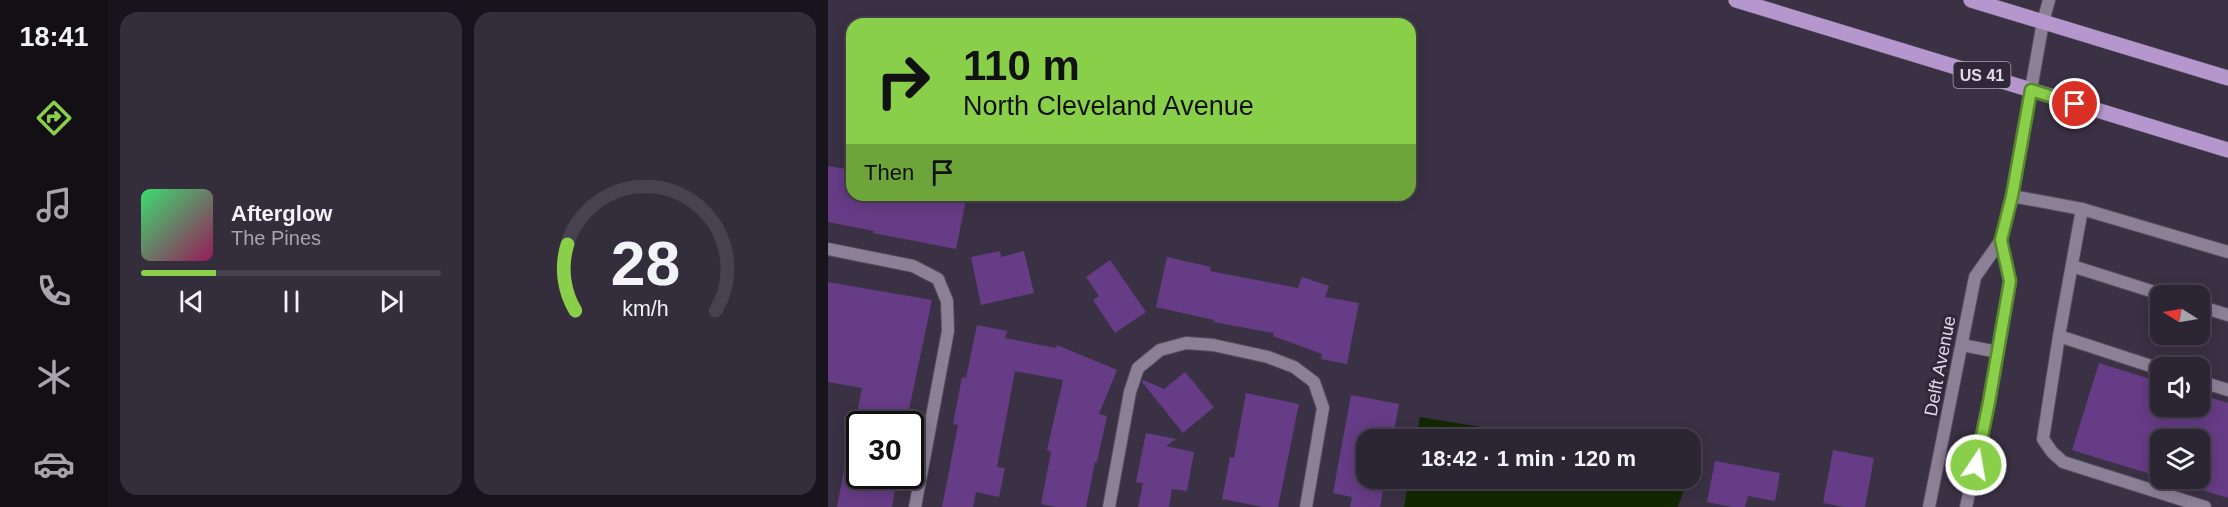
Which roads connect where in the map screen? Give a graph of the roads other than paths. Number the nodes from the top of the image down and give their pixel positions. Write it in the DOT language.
graph roads {
  1 [pos="1736,0"];
  2 [pos="1971,0"];
  3 [pos="2049,0"];
  4 [pos="2043,22"];
  5 [pos="2228,78"];
  6 [pos="2031,90"];
  7 [pos="2228,150"];
  8 [pos="2012,196"];
  9 [pos="2082,209"];
  10 [pos="2001,240"];
  11 [pos="828,249"];
  12 [pos="2228,252"];
  13 [pos="2072,266"];
  14 [pos="2150,291"];
  15 [pos="2210,309"];
  16 [pos="2228,315"];
  17 [pos="2059,336"];
  18 [pos="1962,345"];
  19 [pos="1998,352"];
  20 [pos="2150,366"];
  21 [pos="2210,384"];
  22 [pos="2228,390"];
  23 [pos="915,507"];
  24 [pos="1109,507"];
  25 [pos="1306,507"];
  26 [pos="1929,507"];
  27 [pos="1966,507"];
  28 [pos="2205,507"];
  1 -- 6 [label="main road, US 41"];
  2 -- 4 [label="main road"];
  3 -- 4 [label="street, Delft Avenue"];
  4 -- 5 [label="main road"];
  4 -- 6 [label="street, Delft Avenue"];
  6 -- 7 [label="main road, US 41"];
  6 -- 8 [label="street, Delft Avenue"];
  8 -- 9 [label="street"];
  8 -- 10 [label="street, Delft Avenue"];
  9 -- 12 [label="street"];
  9 -- 13 [label="street"];
  10 -- 18 [label="street, Delft Avenue"];
  10 -- 19 [label="street, Delft Avenue"];
  11 -- 23 [label="street"];
  13 -- 14 [label="street"];
  13 -- 17 [label="street"];
  15 -- 16 [label="street"];
  17 -- 20 [label="street"];
  17 -- 28 [label="street"];
  18 -- 19 [label="street"];
  18 -- 26 [label="street, Delft Avenue"];
  19 -- 27 [label="street, Delft Avenue"];
  21 -- 22 [label="street"];
  24 -- 25 [label="street"];
}
